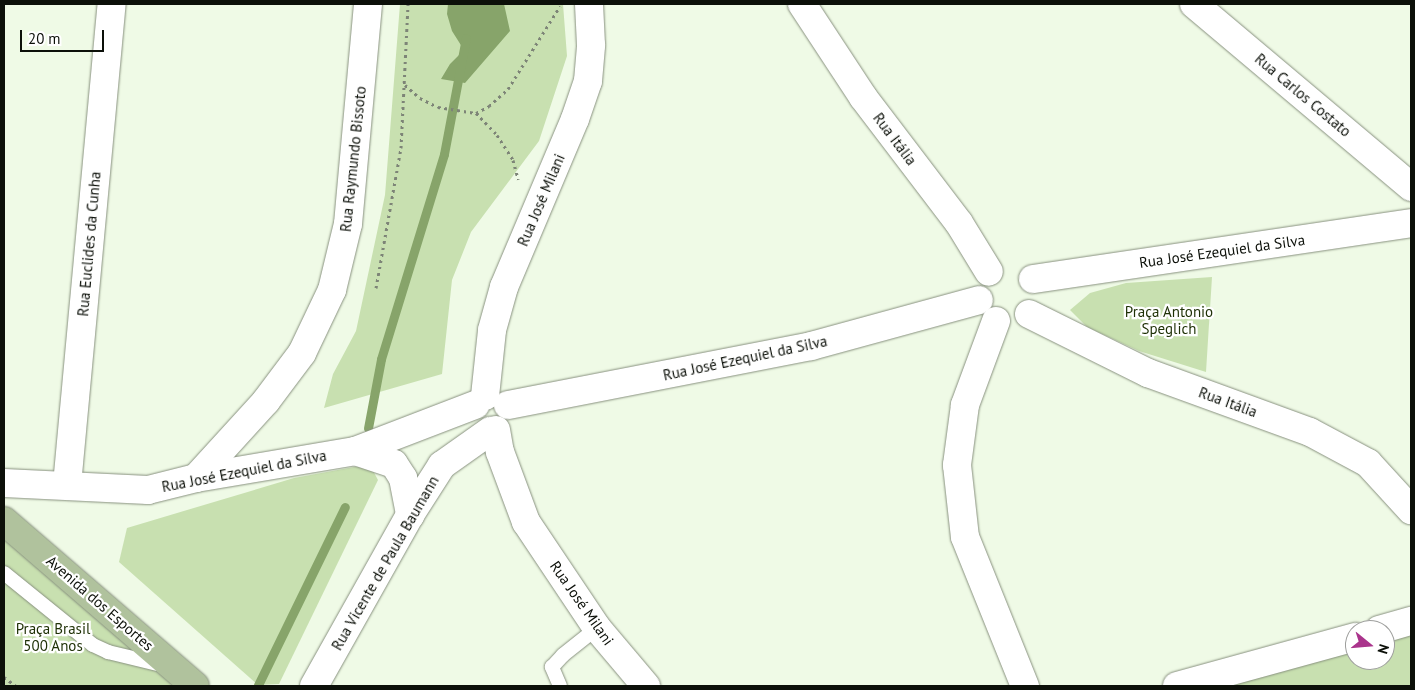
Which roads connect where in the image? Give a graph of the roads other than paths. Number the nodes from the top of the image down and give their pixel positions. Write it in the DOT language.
graph roads {
  1 [pos="112,4"];
  2 [pos="368,4"];
  3 [pos="589,4"];
  4 [pos="802,4"];
  5 [pos="1194,4"];
  6 [pos="1411,187"];
  7 [pos="1411,223"];
  8 [pos="989,272"];
  9 [pos="1033,279"];
  10 [pos="979,300"];
  11 [pos="1029,314"];
  12 [pos="996,321"];
  13 [pos="489,402"];
  14 [pos="493,430"];
  15 [pos="355,451"];
  16 [pos="196,478"];
  17 [pos="4,483"];
  18 [pos="67,485"];
  19 [pos="1411,510"];
  20 [pos="410,515"];
  21 [pos="4,521"];
  22 [pos="4,573"];
  23 [pos="1411,621"];
  24 [pos="1395,625"];
  25 [pos="597,628"];
  26 [pos="1345,639"];
  27 [pos="186,678"];
  28 [pos="314,686"];
  29 [pos="560,686"];
  30 [pos="646,686"];
  31 [pos="1025,686"];
  32 [pos="1178,686"];
  1 -- 18 [label="street, Rua Euclides da Cunha"];
  2 -- 16 [label="street, Rua Raymundo Bissoto"];
  3 -- 13 [label="street, Rua José Milani"];
  4 -- 8 [label="street, Rua Itália"];
  5 -- 6 [label="street, Rua Carlos Costato"];
  7 -- 9 [label="street, Rua José Ezequiel da Silva"];
  8 -- 9 [label="street"];
  8 -- 10 [label="street"];
  9 -- 11 [label="street"];
  10 -- 12 [label="street"];
  10 -- 13 [label="street, Rua José Ezequiel da Silva"];
  11 -- 12 [label="street"];
  11 -- 19 [label="street, Rua Itália"];
  12 -- 31 [label="street"];
  13 -- 14 [label="street, Rua José Milani"];
  13 -- 15 [label="street, Rua José Ezequiel da Silva"];
  14 -- 20 [label="street, Rua Vicente de Paula Baumann"];
  14 -- 25 [label="street, Rua José Milani"];
  15 -- 16 [label="street, Rua José Ezequiel da Silva"];
  15 -- 20 [label="street"];
  16 -- 18 [label="street, Rua José Ezequiel da Silva"];
  17 -- 18 [label="street, Rua José Ezequiel da Silva"];
  20 -- 28 [label="street, Rua Vicente de Paula Baumann"];
  21 -- 27 [label="main road, Avenida dos Esportes"];
  22 -- 27 [label="lane"];
  23 -- 24 [label="street"];
  25 -- 29 [label="lane"];
  25 -- 30 [label="street, Rua José Milani"];
  26 -- 32 [label="street"];
}
